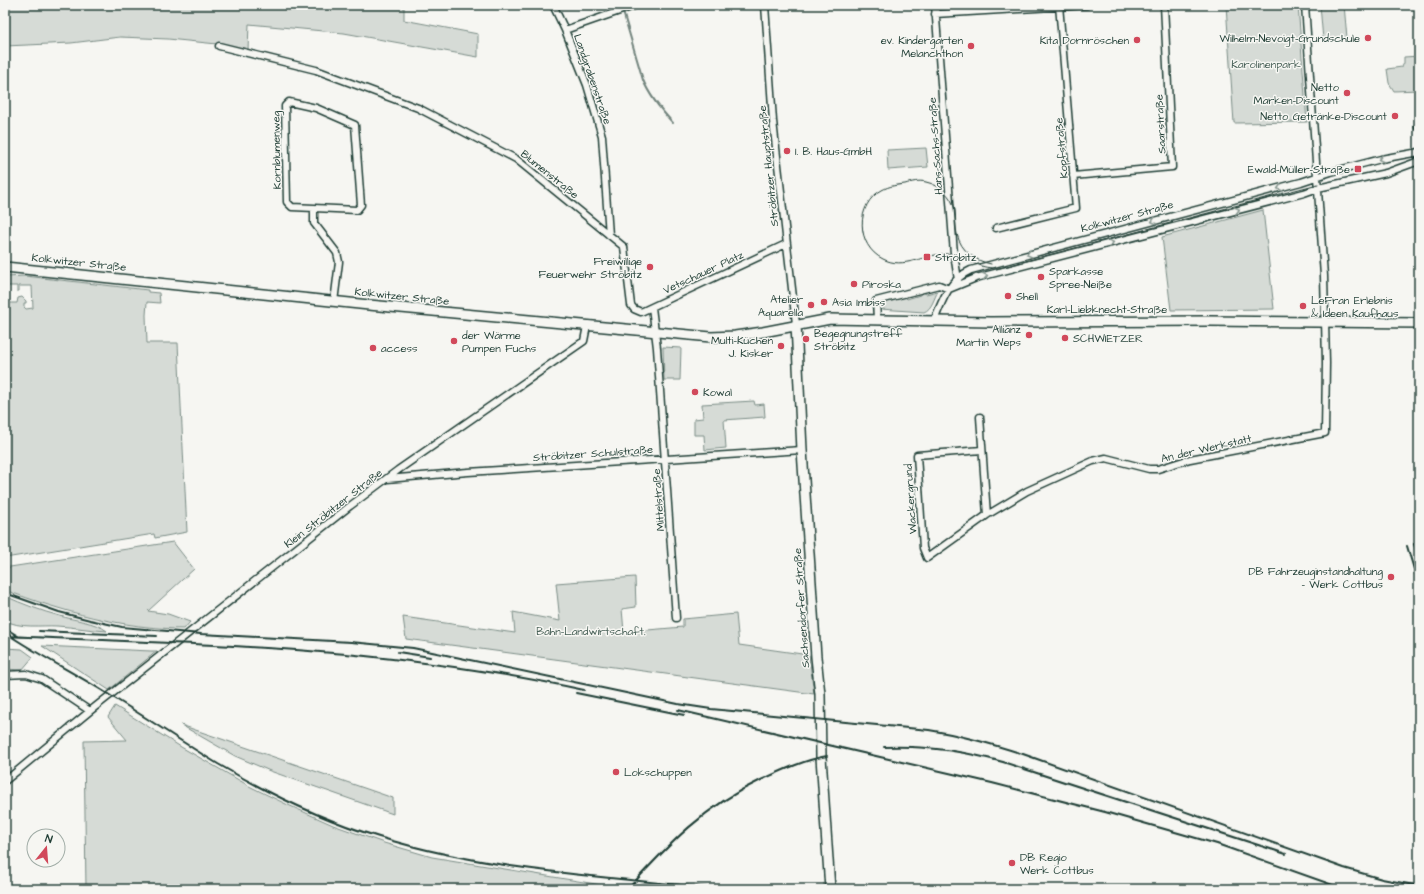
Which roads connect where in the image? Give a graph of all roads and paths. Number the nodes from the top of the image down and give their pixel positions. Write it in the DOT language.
graph roads {
  1 [pos="553,5"];
  2 [pos="637,5"];
  3 [pos="765,5"];
  4 [pos="935,5"];
  5 [pos="1087,5"];
  6 [pos="1164,5"];
  7 [pos="1305,5"];
  8 [pos="1059,6"];
  9 [pos="935,14"];
  10 [pos="566,30"];
  11 [pos="219,46"];
  12 [pos="1419,152"];
  13 [pos="1419,161"];
  14 [pos="1073,176"];
  15 [pos="1318,178"];
  16 [pos="1318,188"];
  17 [pos="314,208"];
  18 [pos="996,228"];
  19 [pos="609,235"];
  20 [pos="786,244"];
  21 [pos="5,267"];
  22 [pos="958,277"];
  23 [pos="959,284"];
  24 [pos="948,289"];
  25 [pos="334,302"];
  26 [pos="652,307"];
  27 [pos="877,319"];
  28 [pos="934,321"];
  29 [pos="1325,322"];
  30 [pos="1419,323"];
  31 [pos="796,324"];
  32 [pos="588,326"];
  33 [pos="655,332"];
  34 [pos="980,417"];
  35 [pos="802,450"];
  36 [pos="982,450"];
  37 [pos="665,459"];
  38 [pos="386,479"];
  39 [pos="987,515"];
  40 [pos="927,558"];
  41 [pos="676,618"];
  42 [pos="5,675"];
  43 [pos="90,711"];
  44 [pos="5,781"];
  45 [pos="830,889"];
  1 -- 10 [label="street, Landgrabenstraße"];
  2 -- 10 [label="street"];
  3 -- 20 [label="street, Ströbitzer Hauptstraße"];
  4 -- 9 [label="street, Hans-Sachs-Straße"];
  5 -- 8 [label="street"];
  6 -- 14 [label="street, Saarstraße"];
  7 -- 15 [label="street"];
  8 -- 9 [label="street"];
  8 -- 14 [label="street, Kopfstraße"];
  9 -- 22 [label="street, Hans-Sachs-Straße"];
  10 -- 19 [label="street, Landgrabenstraße"];
  11 -- 19 [label="street, Blumenstraße"];
  12 -- 15 [label="street, Kolkwitzer Straße, one-way"];
  13 -- 16 [label="street, Kolkwitzer Straße"];
  14 -- 18 [label="street, Kopfstraße"];
  15 -- 16 [label="street"];
  15 -- 22 [label="street, Kolkwitzer Straße, one-way"];
  23 -- 16 [label="street, Kolkwitzer Straße, one-way"];
  16 -- 29 [label="street"];
  17 -- 17 [label="street, Kornblumenweg"];
  17 -- 25 [label="street"];
  19 -- 26 [label="street, Blumenstraße"];
  20 -- 26 [label="street, Vetschauer Platz"];
  20 -- 31 [label="street, Ströbitzer Hauptstraße"];
  21 -- 25 [label="main road, Kolkwitzer Straße"];
  22 -- 23 [label="street, Hans-Sachs-Straße"];
  22 -- 24 [label="street, Kolkwitzer Straße"];
  23 -- 24 [label="street, Kolkwitzer Straße"];
  24 -- 27 [label="street, Kolkwitzer Straße"];
  24 -- 28 [label="street, Kolkwitzer Straße"];
  25 -- 32 [label="main road, Kolkwitzer Straße"];
  26 -- 33 [label="street"];
  27 -- 28 [label="main road, Karl-Liebknecht-Straße"];
  27 -- 31 [label="main road, Karl-Liebknecht-Straße"];
  28 -- 29 [label="main road, Karl-Liebknecht-Straße"];
  29 -- 30 [label="main road, Karl-Liebknecht-Straße"];
  29 -- 39 [label="street, An der Werkstatt"];
  31 -- 33 [label="main road, Kolkwitzer Straße"];
  31 -- 35 [label="main road, Sachsendorfer Straße"];
  32 -- 33 [label="main road, Kolkwitzer Straße"];
  32 -- 38 [label="street, Klein Ströbitzer Straße"];
  33 -- 37 [label="street, Mittelstraße"];
  34 -- 36 [label="street"];
  35 -- 37 [label="street, Ströbitzer Schulstraße"];
  35 -- 45 [label="main road, Sachsendorfer Straße"];
  36 -- 39 [label="street"];
  36 -- 40 [label="street, Wackergrund"];
  37 -- 38 [label="street, Ströbitzer Schulstraße"];
  37 -- 41 [label="street, Mittelstraße"];
  38 -- 43 [label="street, Klein Ströbitzer Straße"];
  39 -- 40 [label="street, An der Werkstatt"];
  42 -- 43 [label="street"];
  43 -- 44 [label="street, Klein Ströbitzer Straße"];
}
